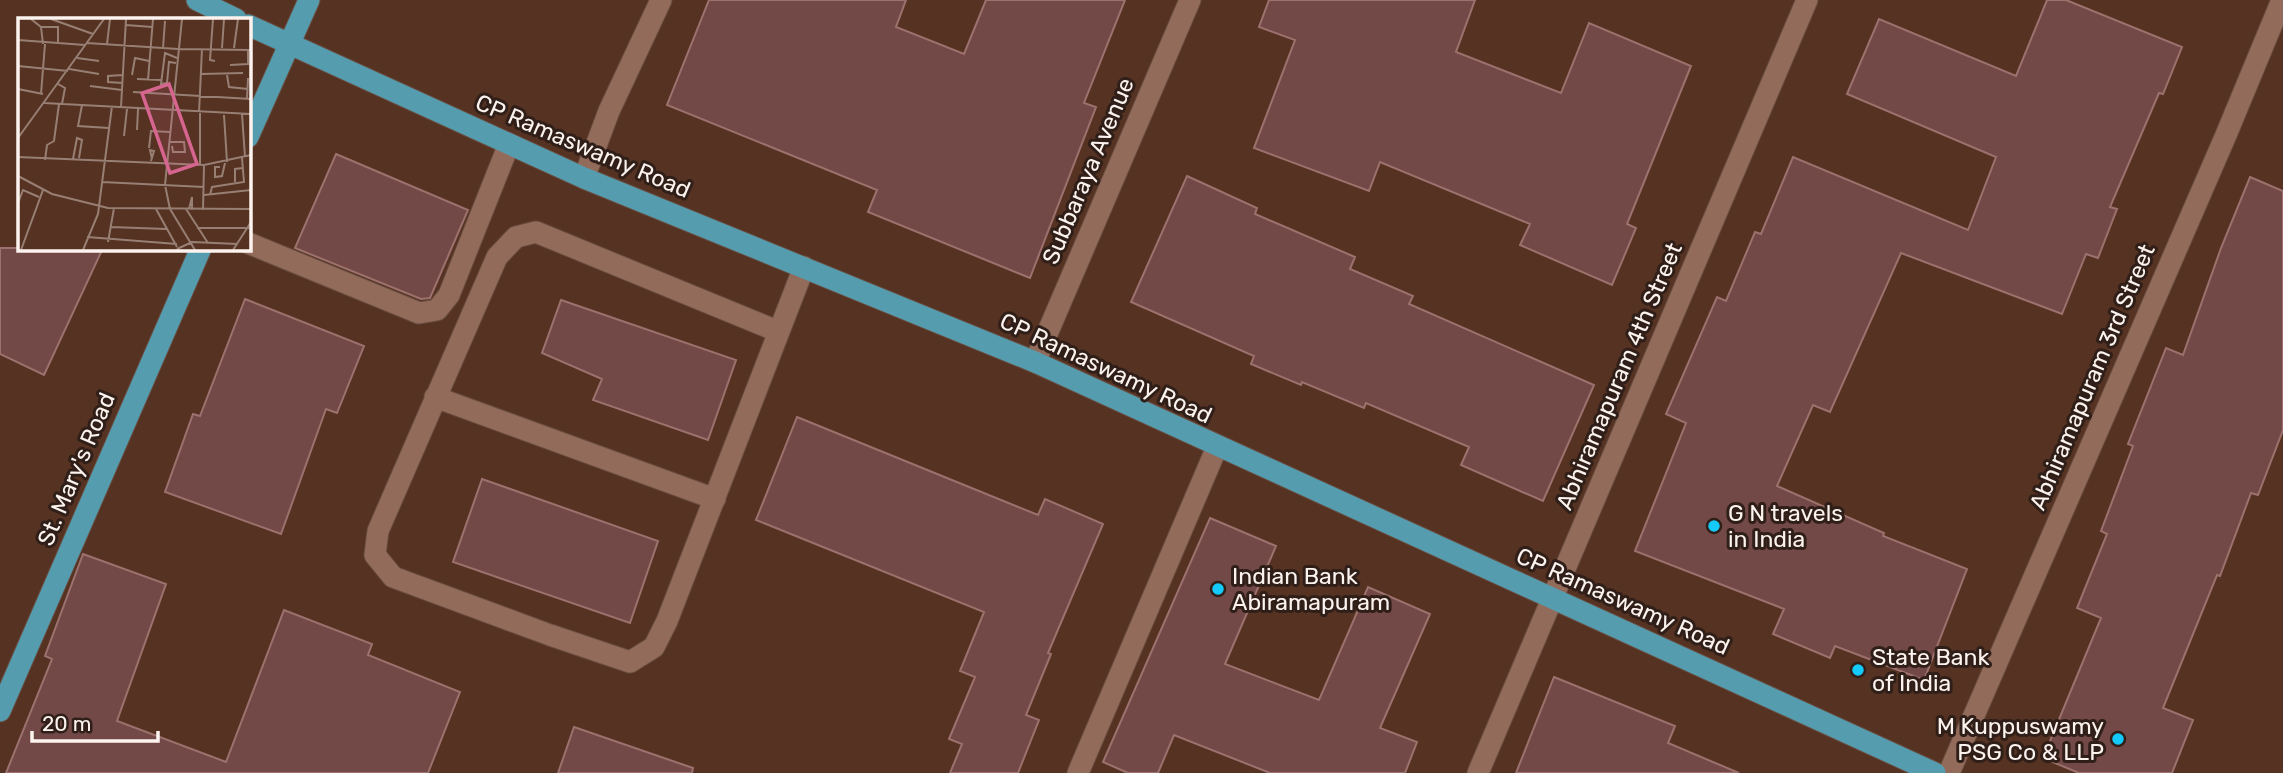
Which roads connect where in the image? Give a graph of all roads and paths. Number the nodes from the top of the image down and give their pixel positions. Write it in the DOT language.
graph roads {
  1 [pos="197,0"];
  2 [pos="309,0"];
  3 [pos="661,0"];
  4 [pos="1190,0"];
  5 [pos="1808,0"];
  6 [pos="2282,0"];
  7 [pos="234,18"];
  8 [pos="250,27"];
  9 [pos="288,45"];
  10 [pos="250,132"];
  11 [pos="509,144"];
  12 [pos="583,178"];
  13 [pos="250,244"];
  14 [pos="200,250"];
  15 [pos="804,267"];
  16 [pos="777,331"];
  17 [pos="1035,362"];
  18 [pos="435,397"];
  19 [pos="1217,447"];
  20 [pos="715,499"];
  21 [pos="1553,598"];
  22 [pos="0,711"];
  23 [pos="1078,773"];
  24 [pos="1478,773"];
  25 [pos="1935,773"];
  26 [pos="1949,773"];
  1 -- 7 [label="main road"];
  2 -- 9 [label="main road"];
  3 -- 12 [label="street"];
  4 -- 17 [label="street, Subbaraya Avenue"];
  5 -- 21 [label="street, Abhiramapuram 4th Street"];
  6 -- 26 [label="street, Abhiramapuram 3rd Street"];
  8 -- 9 [label="main road, CP Ramaswamy Road"];
  9 -- 10 [label="main road"];
  9 -- 11 [label="main road, CP Ramaswamy Road"];
  11 -- 12 [label="main road, CP Ramaswamy Road"];
  11 -- 13 [label="street"];
  12 -- 15 [label="main road, CP Ramaswamy Road"];
  14 -- 22 [label="main road, St. Mary's Road"];
  15 -- 16 [label="street"];
  15 -- 17 [label="main road, CP Ramaswamy Road"];
  16 -- 18 [label="street"];
  16 -- 20 [label="street"];
  17 -- 19 [label="main road, CP Ramaswamy Road"];
  18 -- 20 [label="street"];
  18 -- 20 [label="street"];
  19 -- 21 [label="main road, CP Ramaswamy Road"];
  19 -- 23 [label="street"];
  21 -- 24 [label="street, Abhiramapuram 4th Street"];
  21 -- 25 [label="main road, CP Ramaswamy Road"];
}
